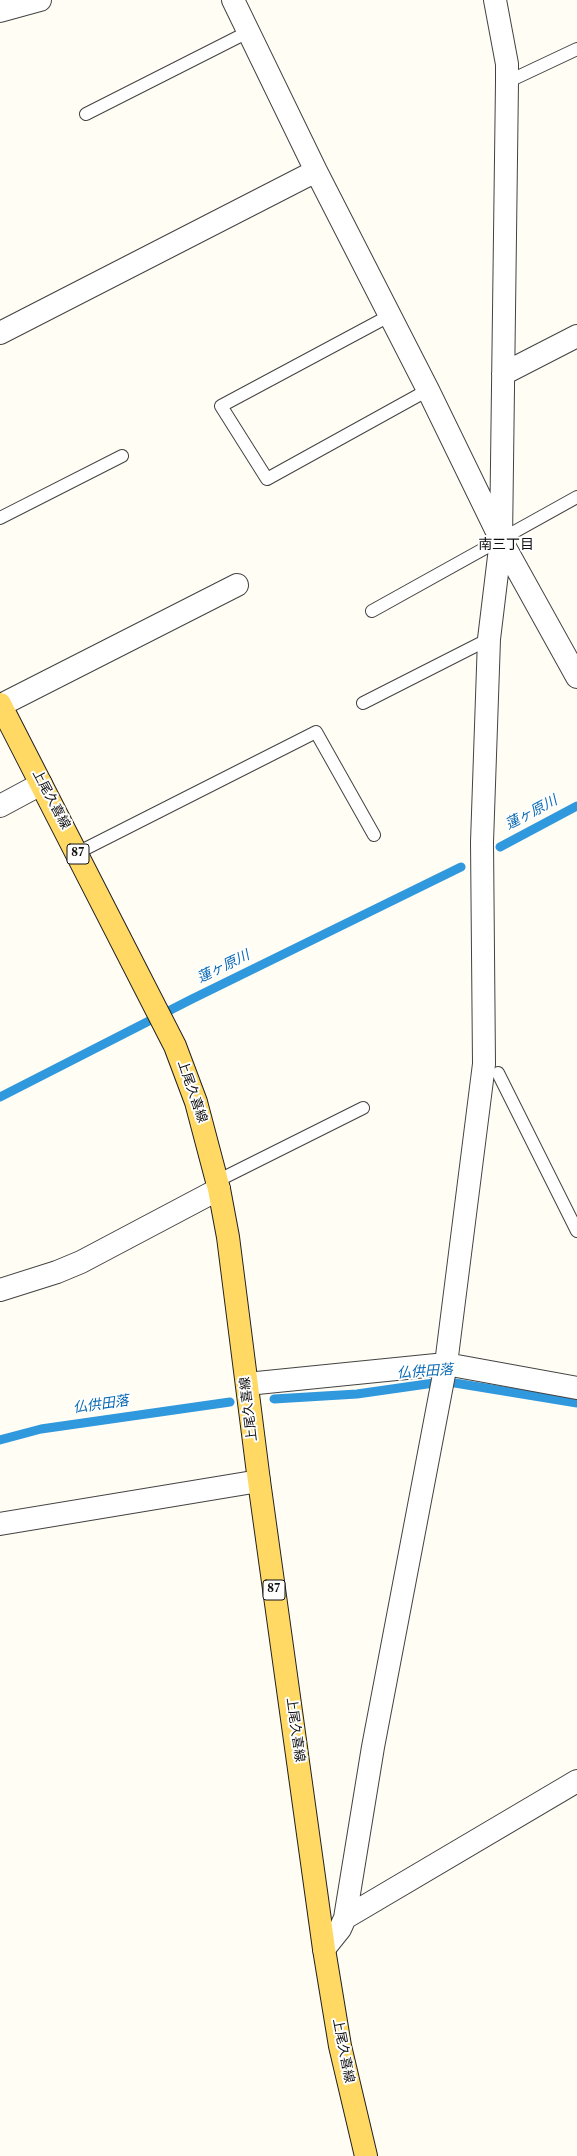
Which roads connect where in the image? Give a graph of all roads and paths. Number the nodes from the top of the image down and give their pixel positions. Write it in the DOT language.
graph roads {
  1 [pos="40,0"];
  2 [pos="233,0"];
  3 [pos="495,0"];
  4 [pos="0,11"];
  5 [pos="248,32"];
  6 [pos="577,49"];
  7 [pos="507,82"];
  8 [pos="86,114"];
  9 [pos="316,171"];
  10 [pos="390,316"];
  11 [pos="0,333"];
  12 [pos="577,336"];
  13 [pos="503,374"];
  14 [pos="428,390"];
  15 [pos="122,456"];
  16 [pos="577,497"];
  17 [pos="0,518"];
  18 [pos="501,540"];
  19 [pos="237,585"];
  20 [pos="372,611"];
  21 [pos="489,639"];
  22 [pos="577,677"];
  23 [pos="364,703"];
  24 [pos="0,705"];
  25 [pos="41,784"];
  26 [pos="0,806"];
  27 [pos="374,835"];
  28 [pos="78,853"];
  29 [pos="498,1073"];
  30 [pos="363,1108"];
  31 [pos="218,1185"];
  32 [pos="577,1231"];
  33 [pos="0,1290"];
  34 [pos="444,1376"];
  35 [pos="247,1384"];
  36 [pos="577,1388"];
  37 [pos="259,1481"];
  38 [pos="0,1524"];
  39 [pos="577,1781"];
  40 [pos="344,1918"];
  41 [pos="324,1949"];
  42 [pos="366,2156"];
  1 -- 4 [label="street"];
  2 -- 5 [label="street"];
  3 -- 7 [label="street"];
  5 -- 8 [label="lane"];
  5 -- 9 [label="street"];
  6 -- 7 [label="lane"];
  7 -- 13 [label="street"];
  9 -- 10 [label="street"];
  9 -- 11 [label="street"];
  10 -- 14 [label="street"];
  10 -- 14 [label="lane"];
  12 -- 13 [label="street"];
  13 -- 18 [label="street"];
  14 -- 18 [label="street"];
  15 -- 17 [label="lane"];
  16 -- 18 [label="lane"];
  18 -- 20 [label="lane"];
  18 -- 21 [label="street"];
  18 -- 22 [label="street"];
  19 -- 24 [label="street"];
  21 -- 23 [label="lane"];
  21 -- 34 [label="street"];
  24 -- 25 [label="main road, 上尾久喜線 / 87"];
  25 -- 26 [label="street"];
  25 -- 28 [label="main road, 上尾久喜線 / 87"];
  27 -- 28 [label="lane"];
  28 -- 31 [label="main road, 上尾久喜線 / 87"];
  29 -- 32 [label="lane"];
  30 -- 31 [label="lane"];
  31 -- 33 [label="street"];
  31 -- 35 [label="main road, 上尾久喜線 / 87"];
  34 -- 35 [label="street"];
  34 -- 36 [label="street"];
  34 -- 40 [label="street"];
  35 -- 37 [label="main road, 上尾久喜線 / 87"];
  37 -- 38 [label="street"];
  37 -- 41 [label="main road, 上尾久喜線 / 87"];
  39 -- 40 [label="street"];
  40 -- 41 [label="street"];
  41 -- 42 [label="main road, 上尾久喜線 / 87"];
}
